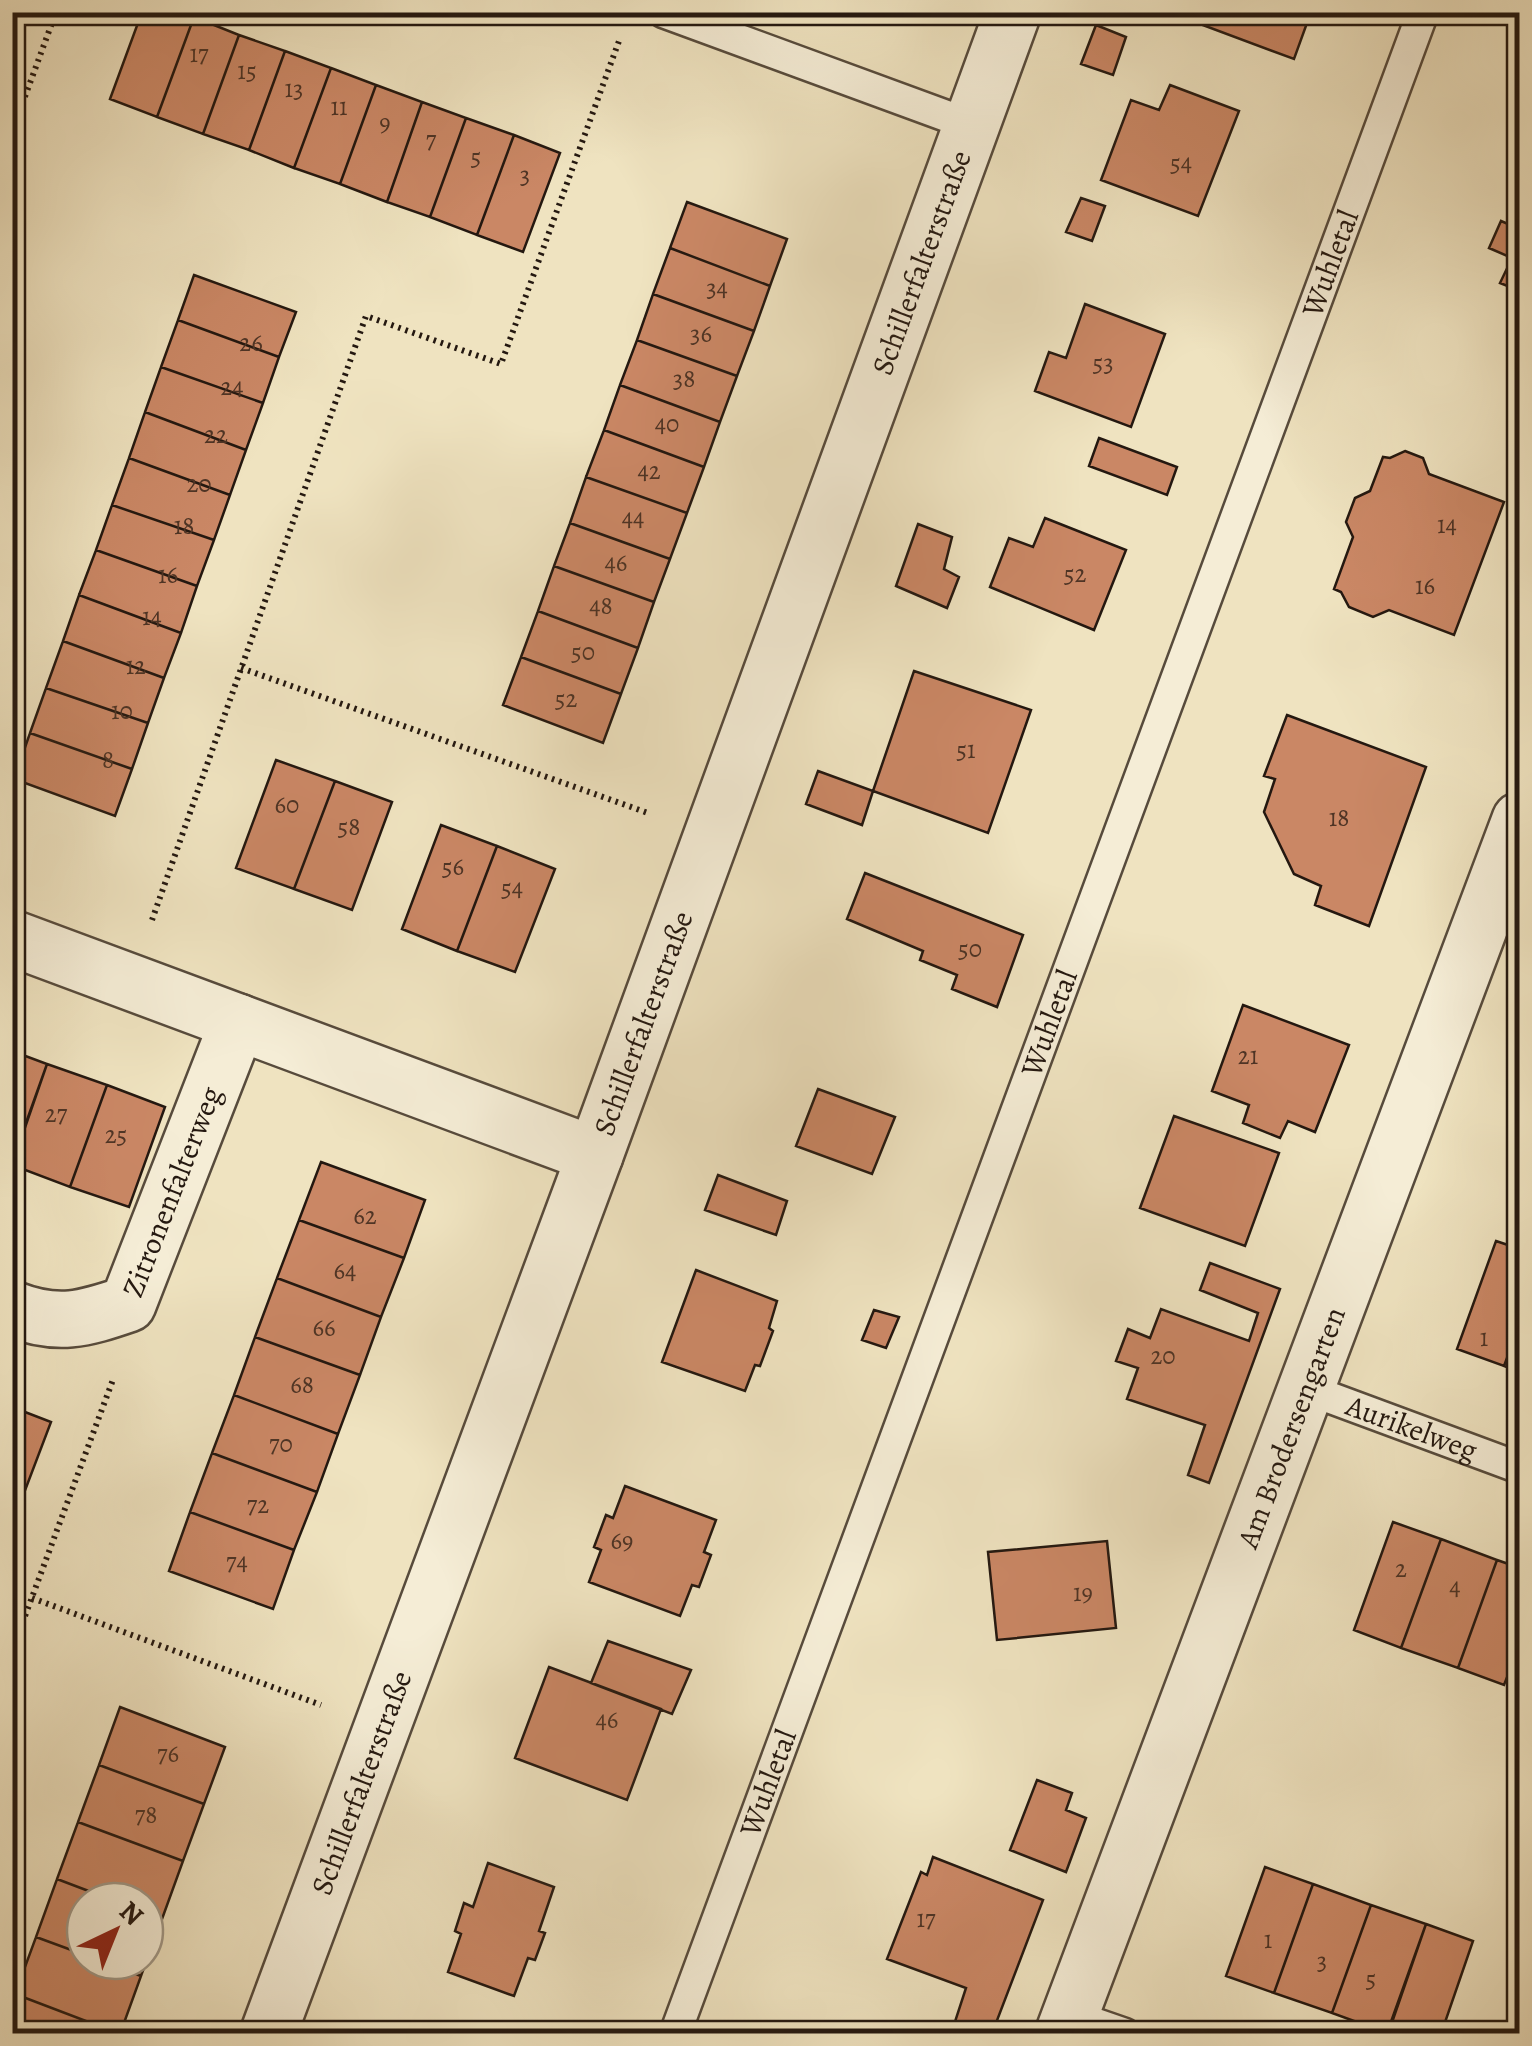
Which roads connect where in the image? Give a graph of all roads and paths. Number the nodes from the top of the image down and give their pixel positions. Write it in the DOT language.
graph roads {
  1 [pos="56,12"];
  2 [pos="662,12"];
  3 [pos="1013,12"];
  4 [pos="1423,12"];
  5 [pos="624,28"];
  6 [pos="971,125"];
  7 [pos="12,132"];
  8 [pos="241,668"];
  9 [pos="648,813"];
  10 [pos="1520,820"];
  11 [pos="12,938"];
  12 [pos="130,982"];
  13 [pos="238,1022"];
  14 [pos="595,1155"];
  15 [pos="128,1304"];
  16 [pos="12,1309"];
  17 [pos="1304,1388"];
  18 [pos="1520,1468"];
  19 [pos="32,1598"];
  20 [pos="12,1651"];
  21 [pos="321,1705"];
  22 [pos="1067,2024"];
  23 [pos="268,2034"];
  24 [pos="675,2034"];
  25 [pos="1126,2034"];
  1 -- 7 [label="path"];
  2 -- 6 [label="lane"];
  3 -- 6 [label="street, Schillerfalterstraße"];
  4 -- 24 [label="lane, Wuhletal"];
  5 -- 8 [label="path"];
  6 -- 14 [label="street, Schillerfalterstraße"];
  8 -- 9 [label="path"];
  8 -- 12 [label="path"];
  10 -- 17 [label="street, Am Brodersengarten"];
  11 -- 12 [label="street"];
  12 -- 13 [label="street"];
  13 -- 14 [label="street"];
  13 -- 15 [label="street, Zitronenfalterweg"];
  14 -- 23 [label="street, Schillerfalterstraße"];
  15 -- 16 [label="street, Zitronenfalterweg"];
  15 -- 19 [label="path"];
  17 -- 18 [label="lane, Aurikelweg"];
  17 -- 22 [label="street, Am Brodersengarten"];
  19 -- 20 [label="path"];
  19 -- 21 [label="path"];
  22 -- 25 [label="lane"];
}
